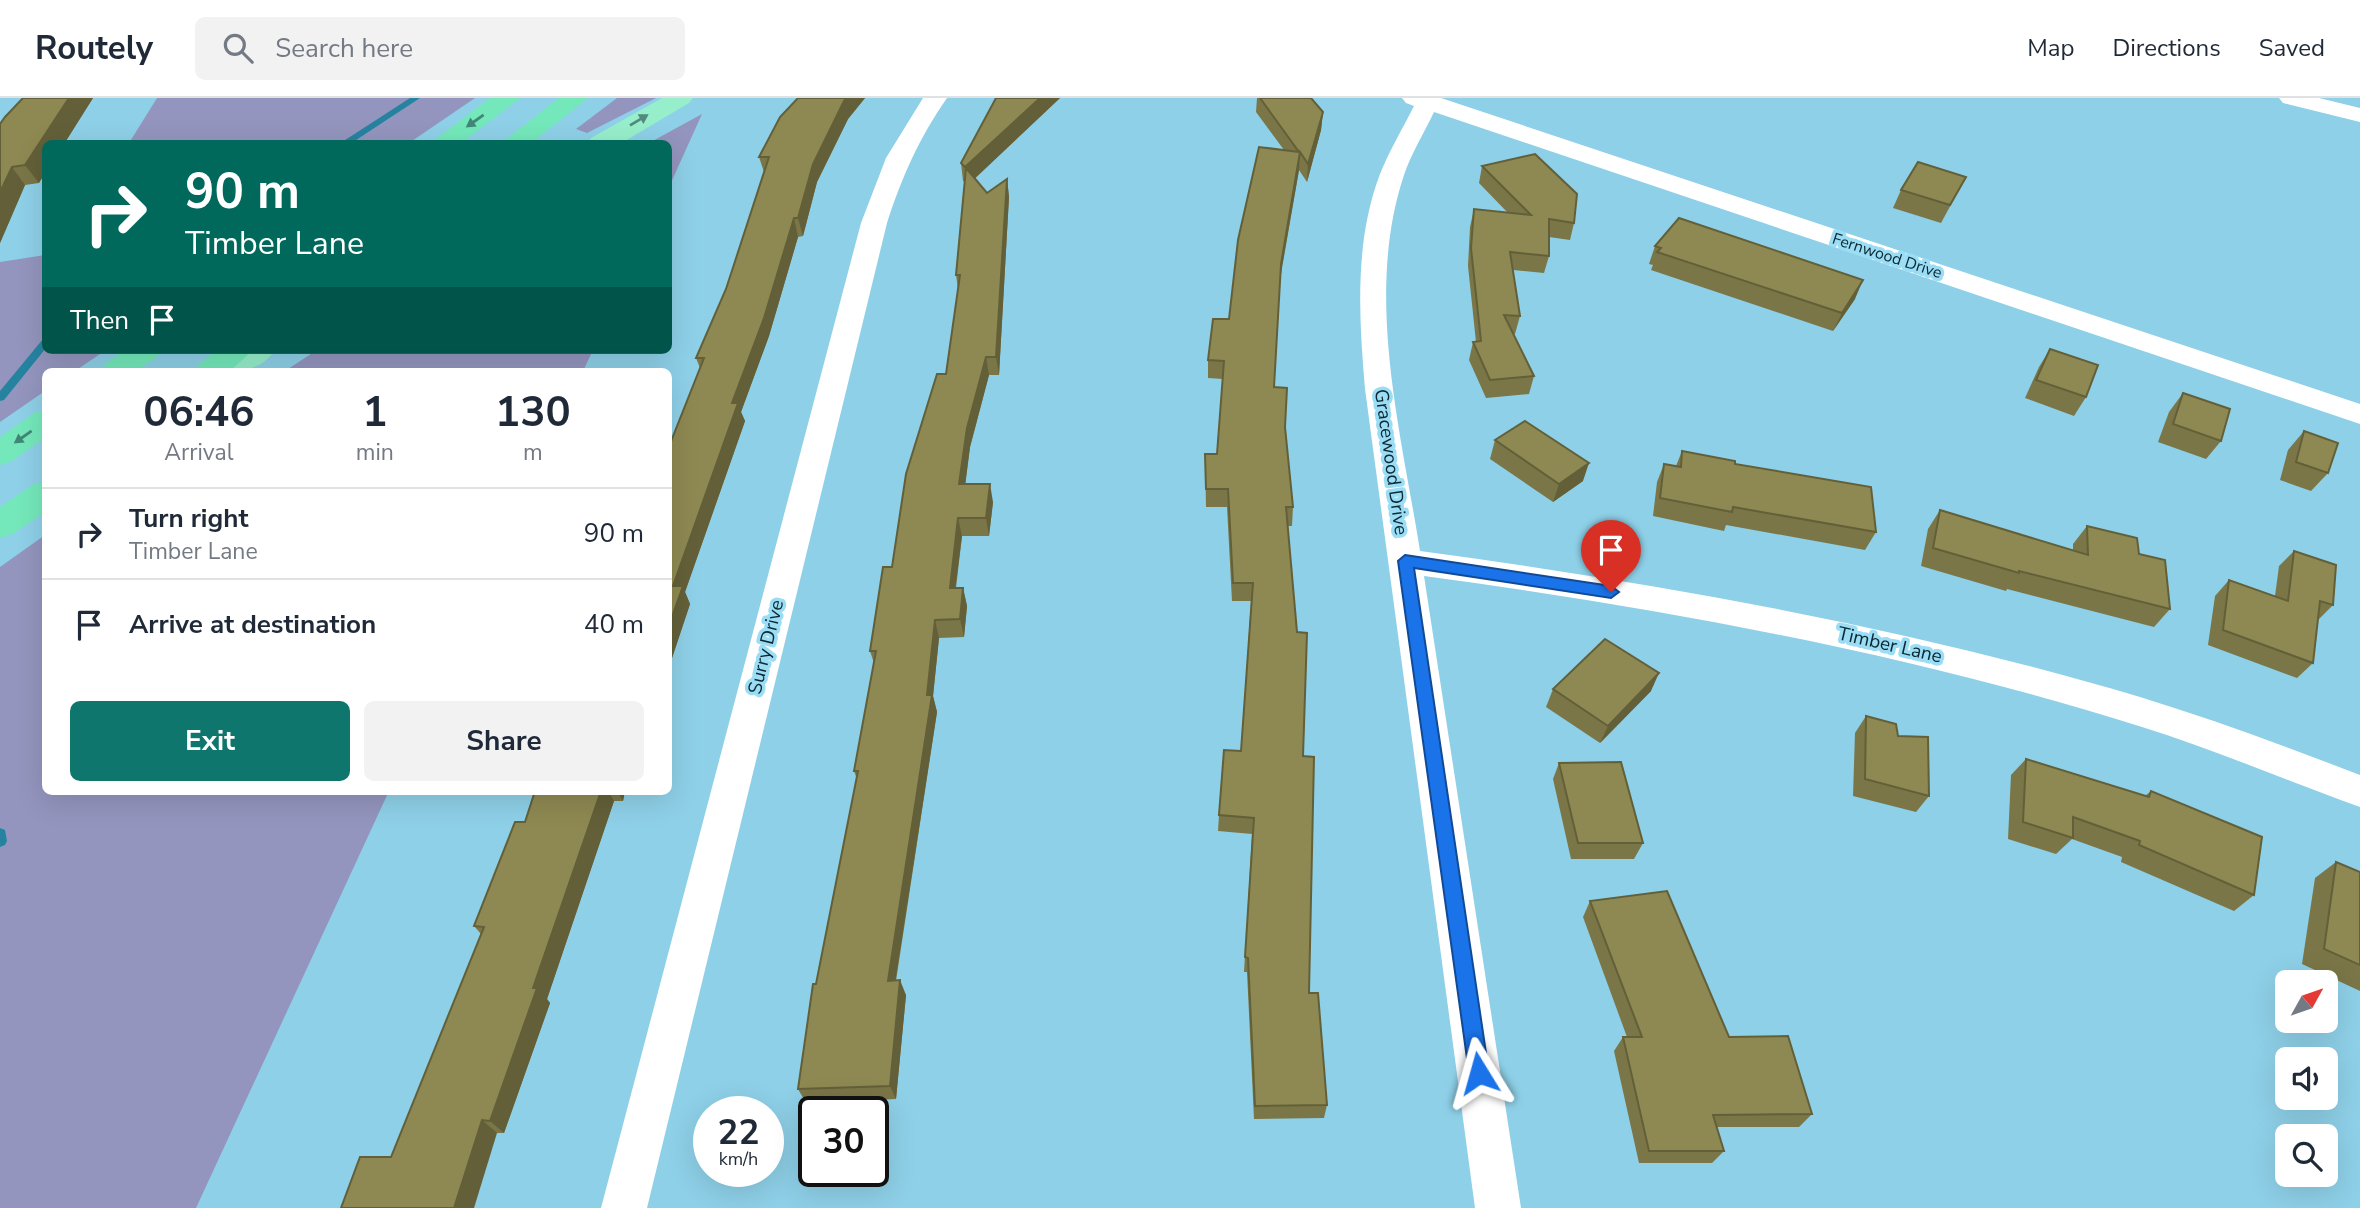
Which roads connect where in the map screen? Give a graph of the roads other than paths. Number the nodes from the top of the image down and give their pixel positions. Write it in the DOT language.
graph roads {
  1 [pos="507,98"];
  2 [pos="575,98"];
  3 [pos="680,98"];
  4 [pos="935,98"];
  5 [pos="2291,98"];
  6 [pos="1423,99"];
  7 [pos="2360,115"];
  8 [pos="448,140"];
  9 [pos="518,140"];
  10 [pos="607,140"];
  11 [pos="140,354"];
  12 [pos="232,354"];
  13 [pos="253,354"];
  14 [pos="120,368"];
  15 [pos="214,368"];
  16 [pos="230,368"];
  17 [pos="2360,414"];
  18 [pos="42,424"];
  19 [pos="0,453"];
  20 [pos="42,496"];
  21 [pos="0,525"];
  22 [pos="1405,561"];
  23 [pos="2360,792"];
  24 [pos="624,1208"];
  25 [pos="1498,1208"];
  1 -- 8 [label="highway, one-way"];
  2 -- 9 [label="highway"];
  10 -- 3 [label="main road, one-way"];
  4 -- 24 [label="street, Surry Drive"];
  5 -- 7 [label="street"];
  6 -- 17 [label="street, Fernwood Drive"];
  6 -- 22 [label="street, Gracewood Drive"];
  11 -- 14 [label="highway"];
  12 -- 15 [label="highway"];
  13 -- 16 [label="main road"];
  18 -- 19 [label="highway, one-way"];
  20 -- 21 [label="highway"];
  22 -- 23 [label="street, Timber Lane"];
  22 -- 25 [label="street, Gracewood Drive"];
}
